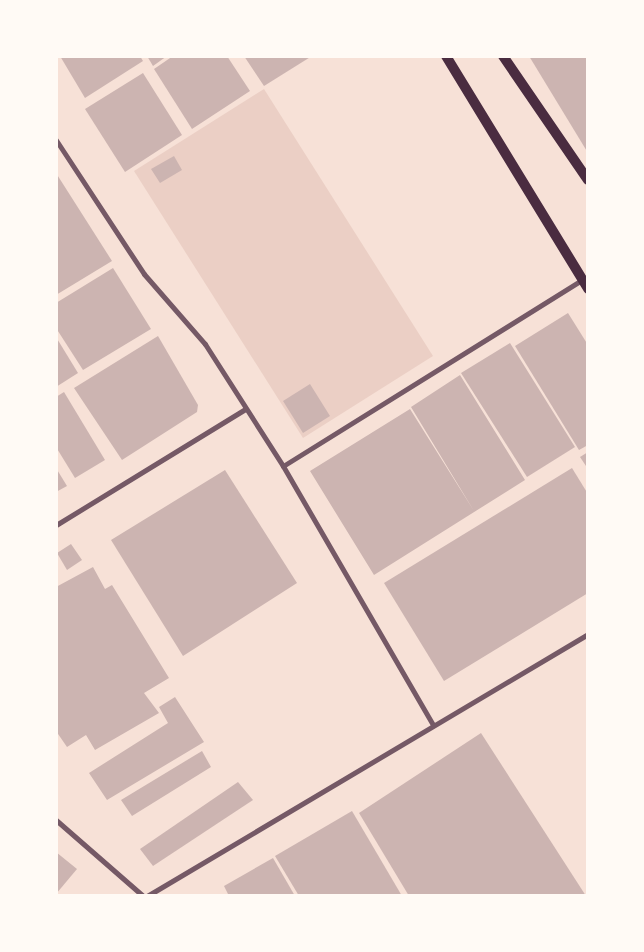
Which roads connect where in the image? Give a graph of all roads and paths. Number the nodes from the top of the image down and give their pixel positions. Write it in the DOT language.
graph roads {
  1 [pos="446,56"];
  2 [pos="503,56"];
  3 [pos="56,140"];
  4 [pos="588,180"];
  5 [pos="585,285"];
  6 [pos="245,409"];
  7 [pos="283,466"];
  8 [pos="56,525"];
  9 [pos="588,634"];
  10 [pos="434,725"];
  11 [pos="56,820"];
  12 [pos="143,896"];
  13 [pos="147,896"];
  1 -- 5 [label="main road"];
  2 -- 4 [label="main road"];
  3 -- 6 [label="street"];
  5 -- 7 [label="street"];
  6 -- 7 [label="street"];
  6 -- 8 [label="street"];
  7 -- 10 [label="street"];
  9 -- 10 [label="street"];
  10 -- 13 [label="street"];
  11 -- 12 [label="street"];
}
